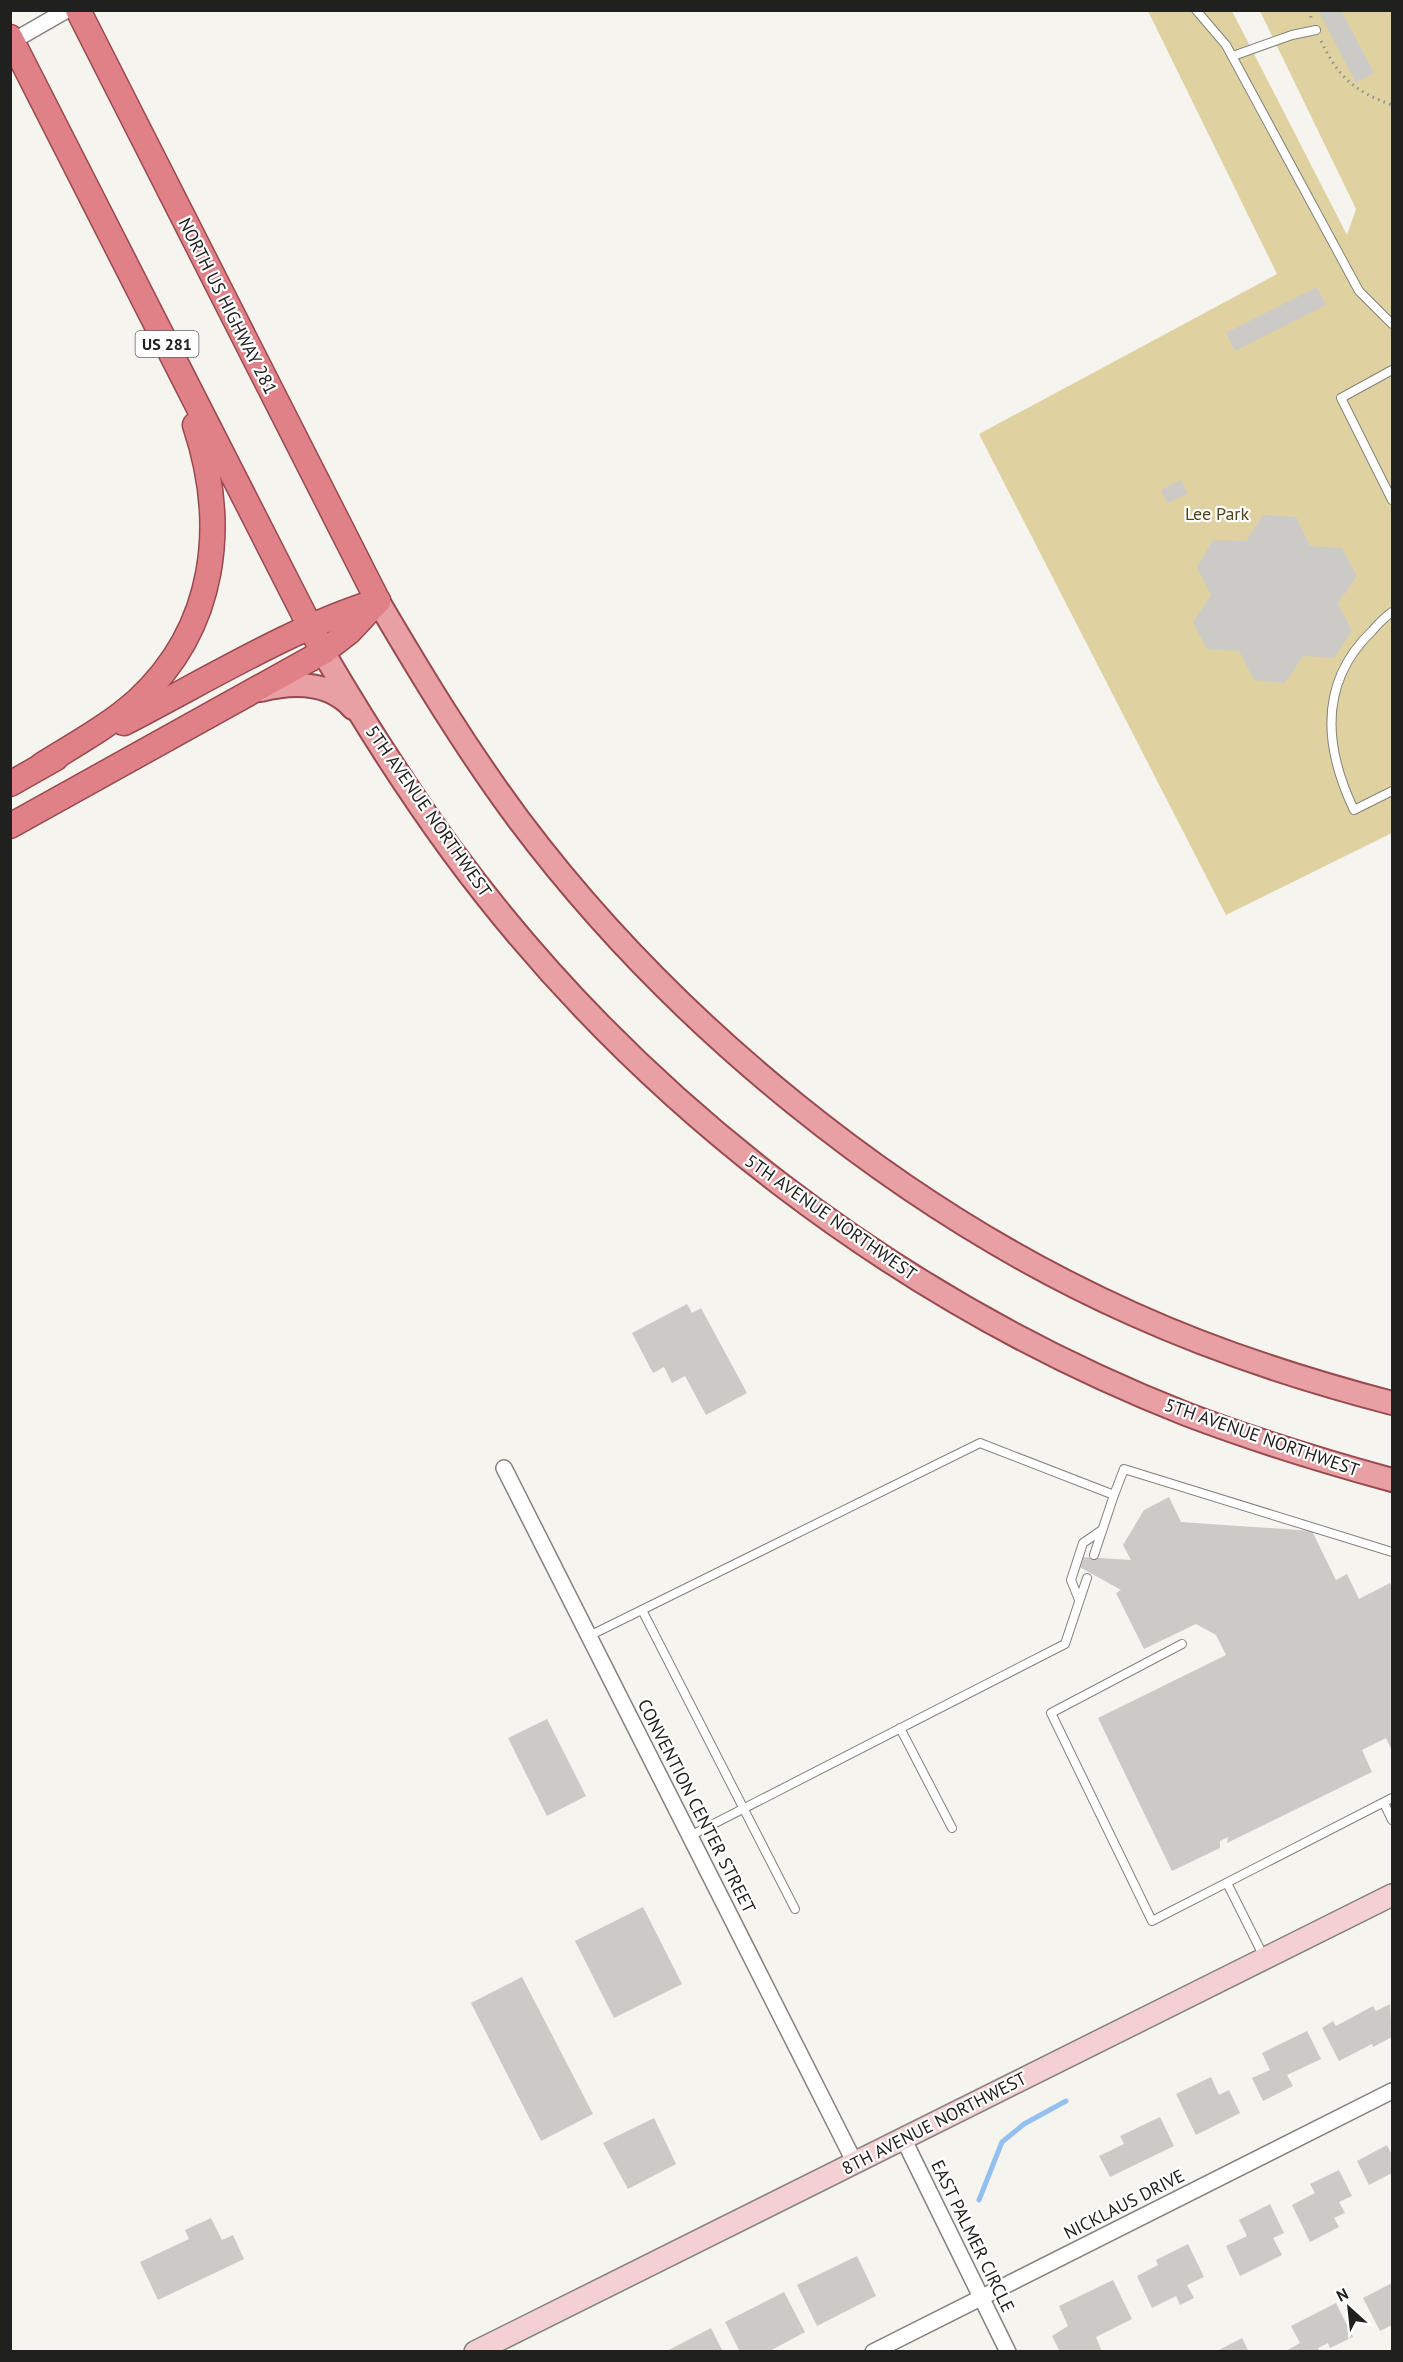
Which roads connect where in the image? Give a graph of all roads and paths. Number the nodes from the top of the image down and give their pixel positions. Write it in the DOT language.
graph roads {
  1 [pos="67,10"];
  2 [pos="78,10"];
  3 [pos="1196,10"];
  4 [pos="1310,10"];
  5 [pos="1316,30"];
  6 [pos="11,39"];
  7 [pos="1233,56"];
  8 [pos="1392,105"];
  9 [pos="145,301"];
  10 [pos="1392,324"];
  11 [pos="1392,370"];
  12 [pos="1392,500"];
  13 [pos="378,601"];
  14 [pos="1392,612"];
  15 [pos="311,627"];
  16 [pos="323,651"];
  17 [pos="248,693"];
  18 [pos="367,724"];
  19 [pos="42,765"];
  20 [pos="10,784"];
  21 [pos="1392,791"];
  22 [pos="10,826"];
  23 [pos="1392,1403"];
  24 [pos="504,1468"];
  25 [pos="1392,1480"];
  26 [pos="1114,1495"];
  27 [pos="1102,1530"];
  28 [pos="1392,1552"];
  29 [pos="1094,1555"];
  30 [pos="1087,1578"];
  31 [pos="1079,1600"];
  32 [pos="642,1610"];
  33 [pos="589,1636"];
  34 [pos="1182,1644"];
  35 [pos="900,1728"];
  36 [pos="1392,1798"];
  37 [pos="1384,1803"];
  38 [pos="743,1809"];
  39 [pos="1392,1820"];
  40 [pos="952,1828"];
  41 [pos="690,1836"];
  42 [pos="1227,1882"];
  43 [pos="1392,1895"];
  44 [pos="795,1909"];
  45 [pos="1265,1959"];
  46 [pos="1392,2091"];
  47 [pos="903,2138"];
  48 [pos="855,2163"];
  49 [pos="981,2297"];
  50 [pos="475,2352"];
  51 [pos="873,2352"];
  52 [pos="1008,2352"];
  1 -- 6 [label="street"];
  2 -- 13 [label="highway, NORTH US HIGHWAY 281"];
  3 -- 7 [label="lane"];
  4 -- 5 [label="path"];
  5 -- 7 [label="lane"];
  5 -- 8 [label="path"];
  6 -- 9 [label="highway, US 281"];
  7 -- 10 [label="lane"];
  9 -- 15 [label="highway, US 281"];
  9 -- 19 [label="highway, US 281"];
  11 -- 12 [label="lane"];
  13 -- 15 [label="highway, US 281"];
  13 -- 16 [label="highway"];
  13 -- 23 [label="main road"];
  14 -- 21 [label="lane"];
  15 -- 16 [label="highway, US 281"];
  15 -- 19 [label="highway, US 281"];
  16 -- 17 [label="highway"];
  16 -- 18 [label="main road, 5TH AVENUE NORTHWEST"];
  17 -- 18 [label="main road"];
  17 -- 22 [label="highway"];
  18 -- 25 [label="main road, 5TH AVENUE NORTHWEST"];
  19 -- 20 [label="highway, US 281"];
  24 -- 33 [label="street, CONVENTION CENTER STREET"];
  26 -- 27 [label="lane"];
  26 -- 28 [label="lane"];
  26 -- 32 [label="lane"];
  27 -- 29 [label="lane"];
  27 -- 31 [label="lane"];
  30 -- 31 [label="lane"];
  31 -- 35 [label="lane"];
  32 -- 33 [label="lane"];
  32 -- 38 [label="lane"];
  33 -- 41 [label="street, CONVENTION CENTER STREET"];
  34 -- 42 [label="lane"];
  35 -- 38 [label="lane"];
  35 -- 40 [label="lane"];
  36 -- 37 [label="lane"];
  37 -- 39 [label="lane"];
  37 -- 42 [label="lane"];
  38 -- 41 [label="lane"];
  38 -- 44 [label="lane"];
  41 -- 48 [label="street, CONVENTION CENTER STREET"];
  42 -- 45 [label="lane"];
  43 -- 45 [label="main road, 8TH AVENUE NORTHWEST"];
  45 -- 47 [label="main road, 8TH AVENUE NORTHWEST"];
  46 -- 49 [label="street, NICKLAUS DRIVE"];
  47 -- 48 [label="main road, 8TH AVENUE NORTHWEST"];
  47 -- 49 [label="street, EAST PALMER CIRCLE"];
  48 -- 50 [label="main road, 8TH AVENUE NORTHWEST"];
  49 -- 51 [label="street, NICKLAUS DRIVE"];
  49 -- 52 [label="street, EAST PALMER CIRCLE"];
}
